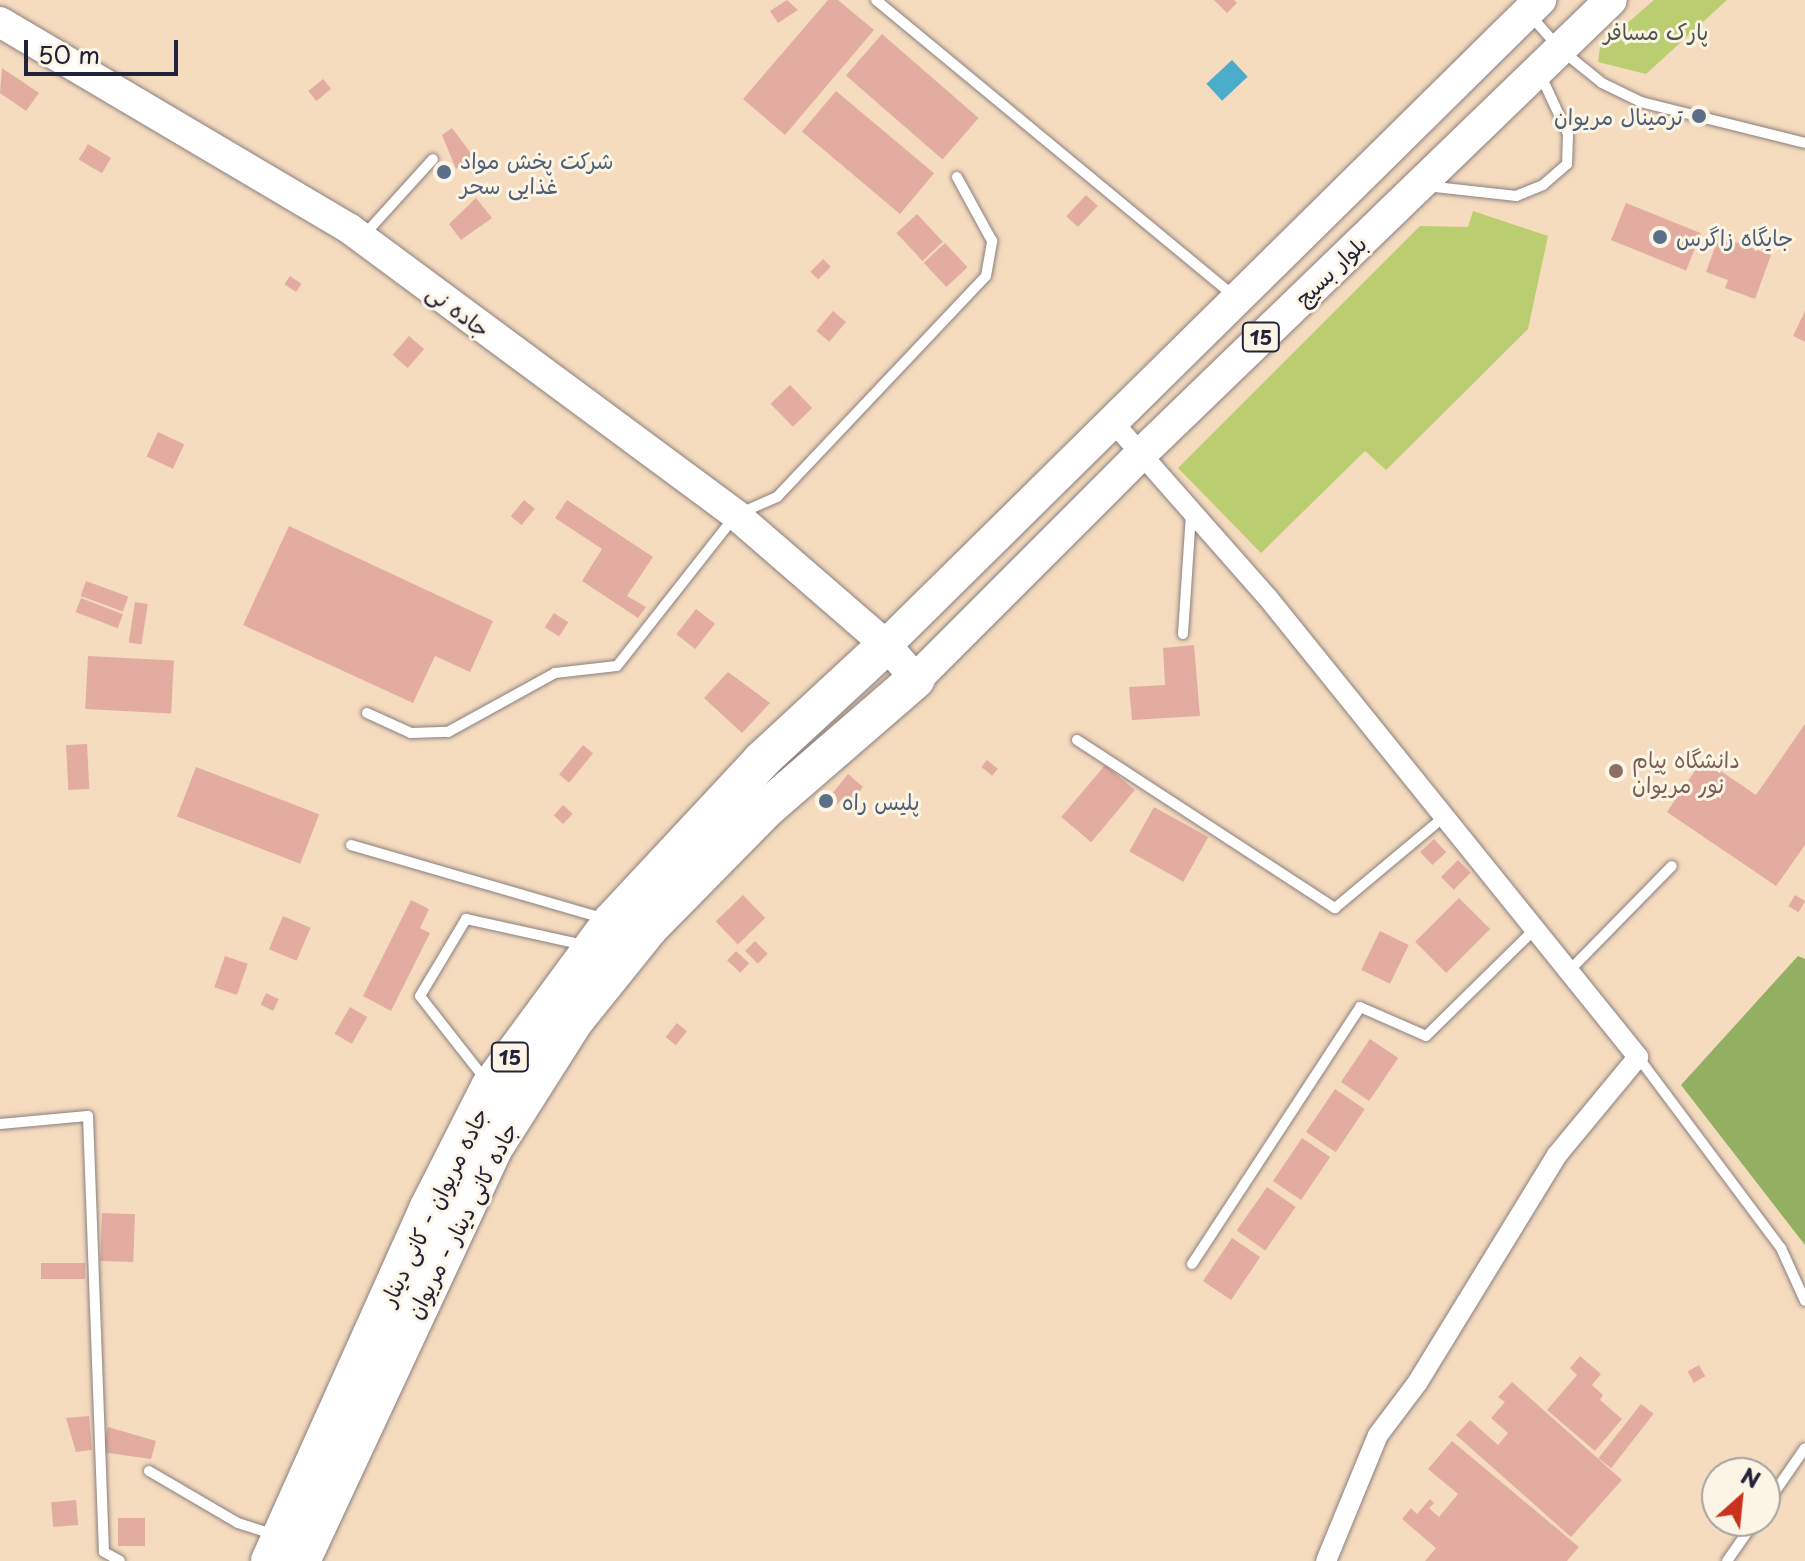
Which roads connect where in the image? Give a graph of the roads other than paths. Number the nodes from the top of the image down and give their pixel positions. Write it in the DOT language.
graph roads {
  1 [pos="876,0"];
  2 [pos="1611,0"];
  3 [pos="1534,6"];
  4 [pos="0,22"];
  5 [pos="1549,59"];
  6 [pos="1805,143"];
  7 [pos="433,159"];
  8 [pos="957,177"];
  9 [pos="1416,185"];
  10 [pos="362,238"];
  11 [pos="1237,298"];
  12 [pos="1112,421"];
  13 [pos="1141,454"];
  14 [pos="1191,511"];
  15 [pos="736,515"];
  16 [pos="1183,634"];
  17 [pos="886,645"];
  18 [pos="916,679"];
  19 [pos="367,713"];
  20 [pos="1077,740"];
  21 [pos="1446,815"];
  22 [pos="351,845"];
  23 [pos="1672,866"];
  24 [pos="1537,927"];
  25 [pos="601,934"];
  26 [pos="1571,969"];
  27 [pos="1638,1057"];
  28 [pos="490,1087"];
  29 [pos="0,1124"];
  30 [pos="1192,1264"];
  31 [pos="1805,1301"];
  32 [pos="1805,1448"];
  33 [pos="149,1471"];
  34 [pos="1781,1483"];
  35 [pos="1744,1537"];
  36 [pos="284,1553"];
  37 [pos="120,1561"];
  38 [pos="1326,1561"];
  39 [pos="1727,1561"];
  1 -- 11 [label="lane"];
  2 -- 5 [label="main road, بلوار بسیج / 15"];
  3 -- 5 [label="lane"];
  3 -- 11 [label="main road, بلوار بسیج / 15"];
  4 -- 10 [label="main road, جاده نی"];
  5 -- 6 [label="lane"];
  5 -- 9 [label="main road, بلوار بسیج / 15"];
  5 -- 9 [label="lane"];
  7 -- 10 [label="lane"];
  8 -- 15 [label="lane"];
  9 -- 13 [label="main road, بلوار بسیج / 15"];
  10 -- 15 [label="main road, جاده نی"];
  11 -- 12 [label="main road, بلوار بسیج / 15"];
  12 -- 13 [label="street"];
  12 -- 17 [label="main road, بلوار بسیج / 15"];
  13 -- 14 [label="street"];
  13 -- 18 [label="main road, بلوار بسیج / 15"];
  14 -- 16 [label="lane"];
  14 -- 21 [label="street"];
  15 -- 17 [label="main road, جاده نی"];
  15 -- 19 [label="lane"];
  17 -- 18 [label="main road, جاده نی"];
  17 -- 25 [label="highway, جاده مریوان - کانی دینار / 15"];
  18 -- 36 [label="highway, جاده کانی دینار - مریوان / 15"];
  20 -- 21 [label="lane"];
  21 -- 24 [label="street"];
  22 -- 25 [label="lane"];
  23 -- 26 [label="lane"];
  24 -- 26 [label="street"];
  24 -- 30 [label="lane"];
  25 -- 28 [label="highway, جاده مریوان - کانی دینار / 15"];
  25 -- 28 [label="lane"];
  26 -- 27 [label="street"];
  27 -- 31 [label="lane"];
  27 -- 38 [label="street"];
  28 -- 36 [label="highway, جاده مریوان - کانی دینار / 15"];
  29 -- 37 [label="lane"];
  32 -- 34 [label="lane"];
  33 -- 36 [label="lane"];
  35 -- 39 [label="lane"];
}
